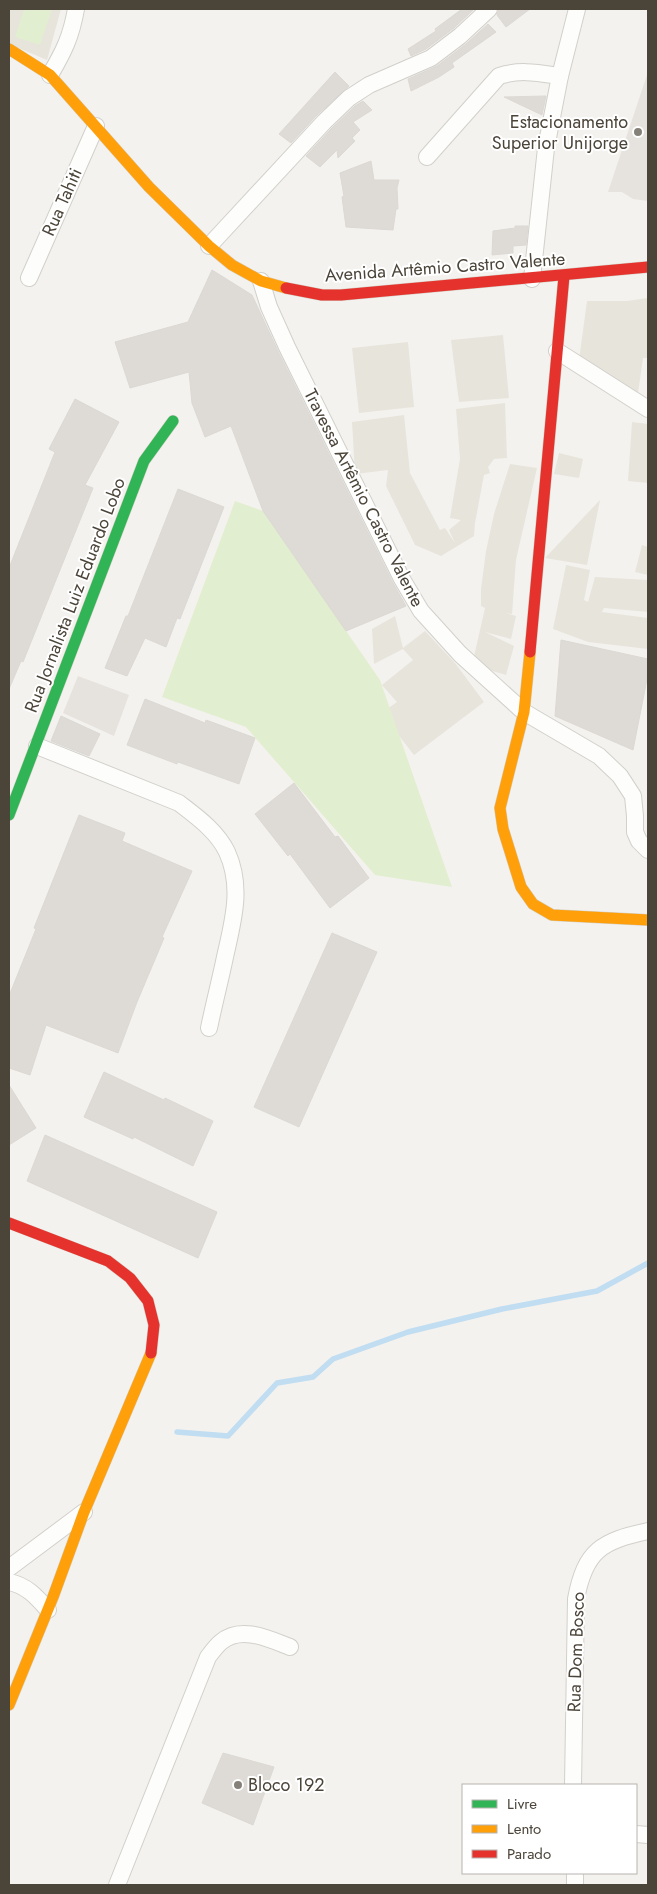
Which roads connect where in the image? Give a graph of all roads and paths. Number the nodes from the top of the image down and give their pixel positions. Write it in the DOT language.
graph roads {
  1 [pos="76,9"];
  2 [pos="489,9"];
  3 [pos="577,9"];
  4 [pos="9,49"];
  5 [pos="50,75"];
  6 [pos="560,76"];
  7 [pos="96,126"];
  8 [pos="427,157"];
  9 [pos="209,246"];
  10 [pos="648,267"];
  11 [pos="564,276"];
  12 [pos="28,278"];
  13 [pos="532,278"];
  14 [pos="261,281"];
  15 [pos="557,351"];
  16 [pos="648,409"];
  17 [pos="173,421"];
  18 [pos="524,712"];
  19 [pos="37,746"];
  20 [pos="9,815"];
  21 [pos="648,850"];
  22 [pos="648,920"];
  23 [pos="209,1028"];
  24 [pos="9,1223"];
  25 [pos="84,1512"];
  26 [pos="648,1531"];
  27 [pos="9,1568"];
  28 [pos="9,1582"];
  29 [pos="48,1610"];
  30 [pos="290,1647"];
  31 [pos="9,1705"];
  32 [pos="573,1784"];
  33 [pos="117,1885"];
  1 -- 5 [label="street"];
  2 -- 9 [label="street"];
  3 -- 6 [label="street"];
  4 -- 5 [label="street, Avenida Artêmio Castro Valente"];
  5 -- 7 [label="street, Avenida Artêmio Castro Valente"];
  6 -- 8 [label="street"];
  6 -- 13 [label="street"];
  7 -- 9 [label="street, Avenida Artêmio Castro Valente"];
  7 -- 12 [label="street, Rua Tahiti"];
  9 -- 14 [label="street, Avenida Artêmio Castro Valente"];
  10 -- 11 [label="street, Avenida Artêmio Castro Valente"];
  11 -- 13 [label="street, Avenida Artêmio Castro Valente"];
  11 -- 15 [label="street"];
  13 -- 14 [label="street, Avenida Artêmio Castro Valente"];
  14 -- 18 [label="street, Travessa Artêmio Castro Valente"];
  15 -- 16 [label="street"];
  15 -- 18 [label="street"];
  17 -- 19 [label="street, Rua Jornalista Luiz Eduardo Lobo"];
  18 -- 21 [label="street, Travessa Artêmio Castro Valente"];
  18 -- 22 [label="street"];
  19 -- 20 [label="street, Rua Jornalista Luiz Eduardo Lobo"];
  19 -- 23 [label="street"];
  24 -- 25 [label="street"];
  25 -- 27 [label="street"];
  25 -- 29 [label="street"];
  26 -- 32 [label="street, Rua Dom Bosco"];
  28 -- 29 [label="street"];
  29 -- 31 [label="street"];
  30 -- 33 [label="street"];
}
